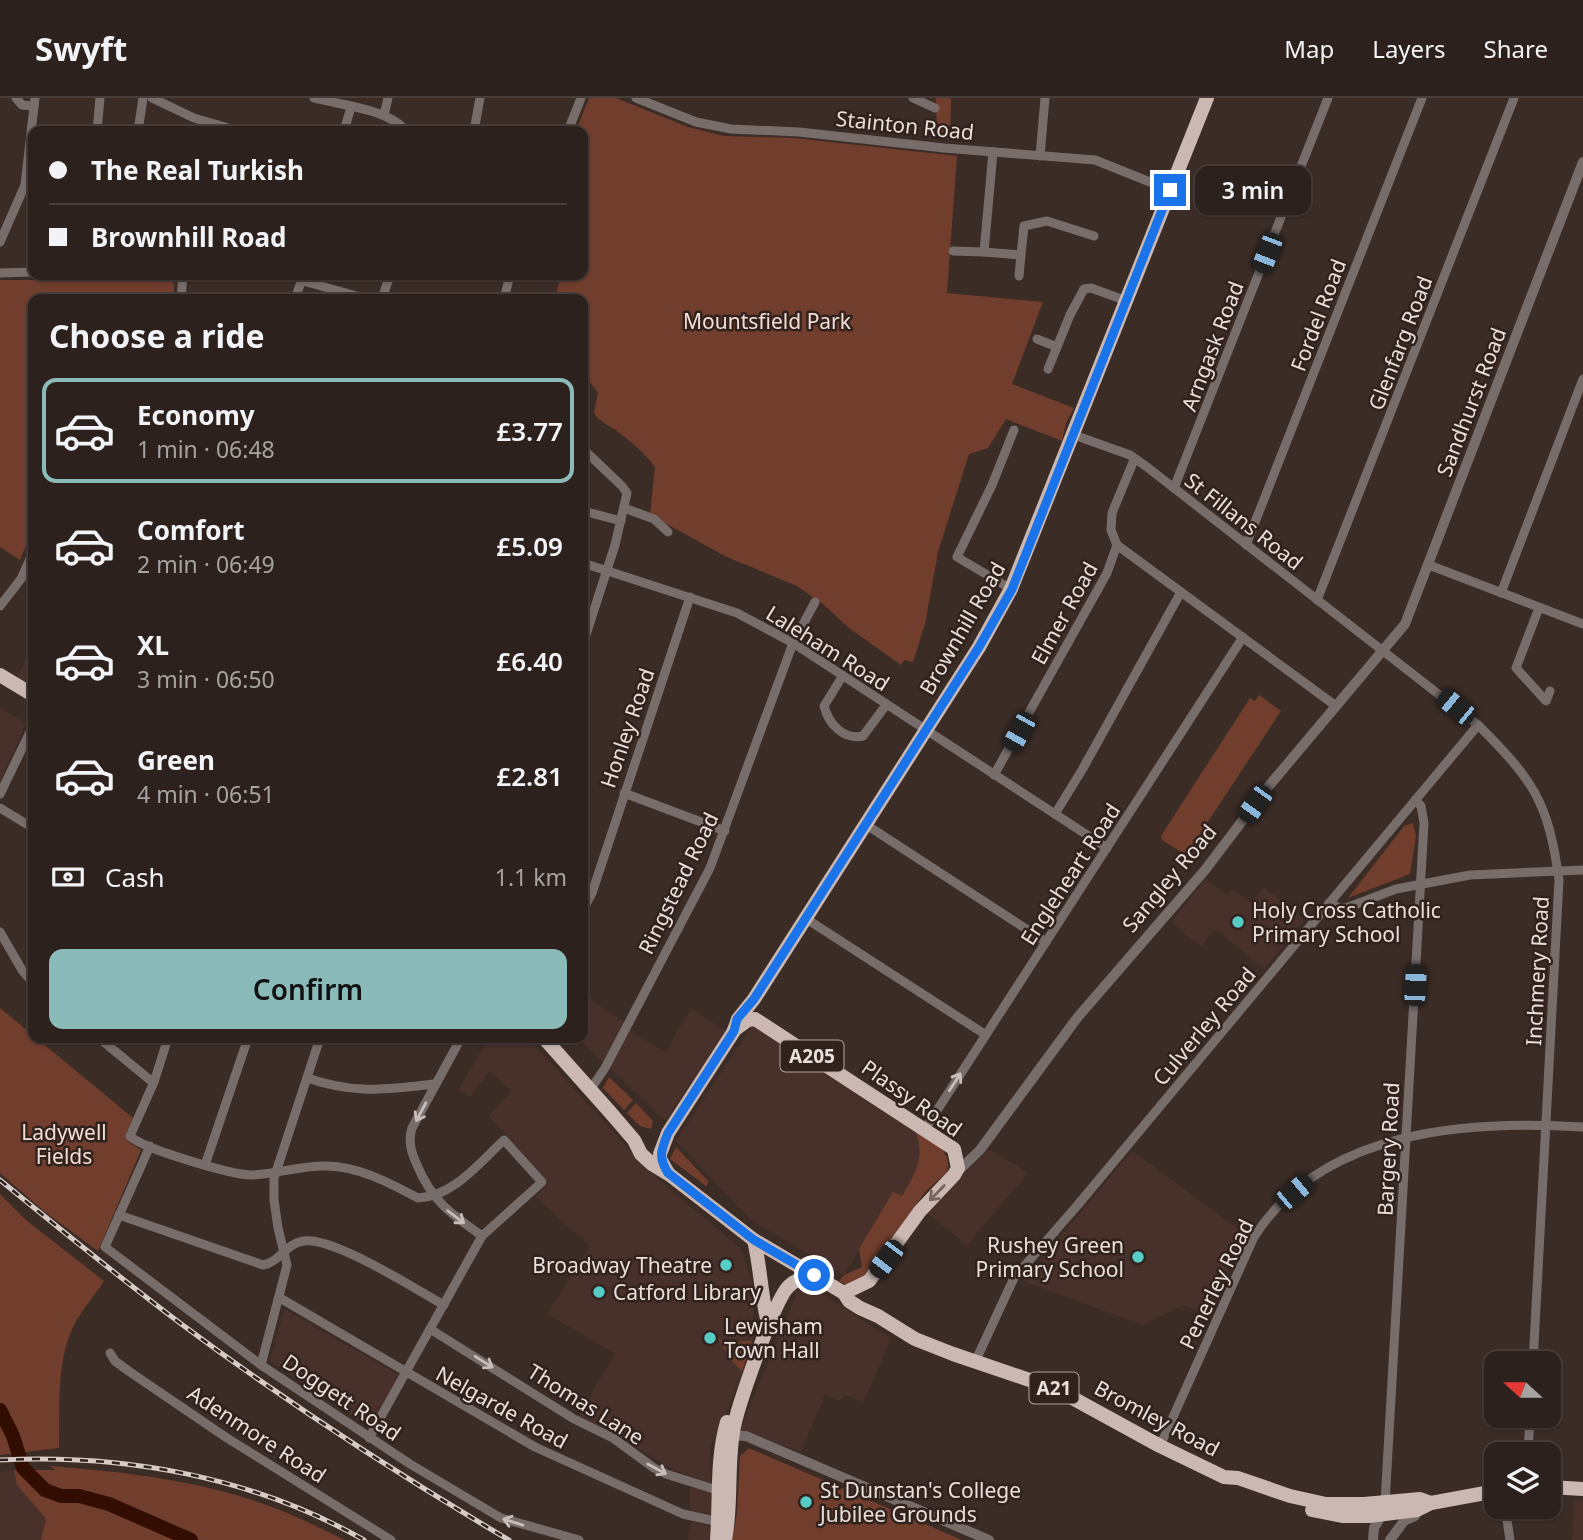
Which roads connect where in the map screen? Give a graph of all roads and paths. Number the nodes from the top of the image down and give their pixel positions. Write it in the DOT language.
graph roads {
  1 [pos="16,98"];
  2 [pos="100,98"];
  3 [pos="142,98"];
  4 [pos="152,98"];
  5 [pos="314,98"];
  6 [pos="388,98"];
  7 [pos="480,98"];
  8 [pos="581,98"];
  9 [pos="636,98"];
  10 [pos="913,98"];
  11 [pos="1045,98"];
  12 [pos="1207,98"];
  13 [pos="1328,98"];
  14 [pos="1422,98"];
  15 [pos="1514,98"];
  16 [pos="34,102"];
  17 [pos="660,102"];
  18 [pos="351,107"];
  19 [pos="935,108"];
  20 [pos="384,115"];
  21 [pos="31,126"];
  22 [pos="97,126"];
  23 [pos="139,126"];
  24 [pos="222,126"];
  25 [pos="345,126"];
  26 [pos="402,126"];
  27 [pos="475,126"];
  28 [pos="570,126"];
  29 [pos="993,152"];
  30 [pos="1040,156"];
  31 [pos="28,158"];
  32 [pos="1583,162"];
  33 [pos="1170,190"];
  34 [pos="1094,236"];
  35 [pos="0,242"];
  36 [pos="953,251"];
  37 [pos="984,252"];
  38 [pos="1021,255"];
  39 [pos="28,272"];
  40 [pos="0,273"];
  41 [pos="1019,276"];
  42 [pos="310,280"];
  43 [pos="352,294"];
  44 [pos="1127,301"];
  45 [pos="1037,339"];
  46 [pos="1058,347"];
  47 [pos="1048,369"];
  48 [pos="1583,379"];
  49 [pos="1014,430"];
  50 [pos="1074,435"];
  51 [pos="588,454"];
  52 [pos="1134,460"];
  53 [pos="1174,488"];
  54 [pos="624,508"];
  55 [pos="588,512"];
  56 [pos="621,521"];
  57 [pos="668,532"];
  58 [pos="1117,545"];
  59 [pos="1246,545"];
  60 [pos="28,563"];
  61 [pos="588,565"];
  62 [pos="1429,565"];
  63 [pos="606,570"];
  64 [pos="1012,589"];
  65 [pos="1181,592"];
  66 [pos="1501,593"];
  67 [pos="690,597"];
  68 [pos="1317,600"];
  69 [pos="815,602"];
  70 [pos="0,606"];
  71 [pos="1539,607"];
  72 [pos="1582,620"];
  73 [pos="588,628"];
  74 [pos="1243,637"];
  75 [pos="793,643"];
  76 [pos="1384,650"];
  77 [pos="0,675"];
  78 [pos="842,677"];
  79 [pos="1550,691"];
  80 [pos="28,692"];
  81 [pos="886,705"];
  82 [pos="1336,706"];
  83 [pos="1478,725"];
  84 [pos="926,731"];
  85 [pos="28,736"];
  86 [pos="994,775"];
  87 [pos="624,793"];
  88 [pos="0,794"];
  89 [pos="1415,800"];
  90 [pos="0,808"];
  91 [pos="1055,814"];
  92 [pos="865,824"];
  93 [pos="28,825"];
  94 [pos="725,831"];
  95 [pos="1107,848"];
  96 [pos="1583,870"];
  97 [pos="1558,871"];
  98 [pos="1420,884"];
  99 [pos="588,901"];
  100 [pos="1329,903"];
  101 [pos="805,918"];
  102 [pos="0,932"];
  103 [pos="1046,942"];
  104 [pos="28,977"];
  105 [pos="754,999"];
  106 [pos="755,1019"];
  107 [pos="734,1031"];
  108 [pos="986,1035"];
  109 [pos="105,1043"];
  110 [pos="167,1043"];
  111 [pos="246,1043"];
  112 [pos="318,1043"];
  113 [pos="458,1043"];
  114 [pos="548,1043"];
  115 [pos="307,1078"];
  116 [pos="154,1082"];
  117 [pos="436,1084"];
  118 [pos="590,1090"];
  119 [pos="1546,1125"];
  120 [pos="1583,1127"];
  121 [pos="925,1129"];
  122 [pos="668,1133"];
  123 [pos="991,1135"];
  124 [pos="1406,1137"];
  125 [pos="634,1140"];
  126 [pos="150,1146"];
  127 [pos="954,1149"];
  128 [pos="205,1165"];
  129 [pos="276,1173"];
  130 [pos="668,1173"];
  131 [pos="954,1175"];
  132 [pos="432,1196"];
  133 [pos="119,1215"];
  134 [pos="482,1236"];
  135 [pos="754,1240"];
  136 [pos="284,1252"];
  137 [pos="814,1275"];
  138 [pos="869,1281"];
  139 [pos="844,1293"];
  140 [pos="280,1298"];
  141 [pos="444,1305"];
  142 [pos="878,1316"];
  143 [pos="769,1327"];
  144 [pos="430,1329"];
  145 [pos="1534,1351"];
  146 [pos="110,1353"];
  147 [pos="975,1362"];
  148 [pos="261,1365"];
  149 [pos="406,1373"];
  150 [pos="742,1397"];
  151 [pos="732,1435"];
  152 [pos="369,1438"];
  153 [pos="1160,1446"];
  154 [pos="720,1471"];
  155 [pos="1224,1476"];
  156 [pos="1561,1488"];
  157 [pos="1583,1489"];
  158 [pos="725,1493"];
  159 [pos="1484,1493"];
  160 [pos="1431,1503"];
  161 [pos="1417,1510"];
  162 [pos="1507,1519"];
  163 [pos="719,1522"];
  164 [pos="1376,1526"];
  165 [pos="391,1540"];
  166 [pos="579,1540"];
  167 [pos="717,1540"];
  168 [pos="726,1540"];
  169 [pos="989,1540"];
  170 [pos="1390,1540"];
  171 [pos="1510,1540"];
  1 -- 16 [label="street"];
  2 -- 22 [label="street"];
  3 -- 23 [label="street"];
  4 -- 24 [label="street"];
  5 -- 18 [label="street"];
  6 -- 20 [label="street"];
  7 -- 27 [label="street"];
  8 -- 28 [label="street"];
  9 -- 17 [label="street, Stainton Road"];
  10 -- 19 [label="street"];
  11 -- 30 [label="street"];
  12 -- 33 [label="highway, Brownhill Road"];
  13 -- 53 [label="street, Arngask Road"];
  14 -- 59 [label="street, Fordel Road"];
  15 -- 68 [label="street, Glenfarg Road"];
  16 -- 21 [label="street"];
  17 -- 29 [label="street, Stainton Road"];
  18 -- 20 [label="street"];
  18 -- 25 [label="street"];
  20 -- 26 [label="street"];
  29 -- 30 [label="street, Stainton Road"];
  29 -- 37 [label="street"];
  30 -- 33 [label="street, Stainton Road"];
  31 -- 35 [label="street"];
  32 -- 62 [label="street, Sandhurst Road"];
  33 -- 44 [label="highway, Brownhill Road"];
  34 -- 38 [label="street"];
  36 -- 37 [label="street"];
  37 -- 38 [label="street"];
  38 -- 41 [label="street"];
  39 -- 40 [label="street"];
  42 -- 43 [label="street"];
  44 -- 46 [label="street"];
  44 -- 50 [label="highway, Brownhill Road"];
  45 -- 46 [label="street"];
  46 -- 47 [label="street"];
  48 -- 66 [label="street"];
  49 -- 64 [label="street"];
  50 -- 52 [label="street, St Fillans Road"];
  50 -- 64 [label="highway, Brownhill Road"];
  51 -- 54 [label="street"];
  52 -- 53 [label="street, St Fillans Road"];
  52 -- 58 [label="street, Elmer Road"];
  53 -- 59 [label="street, St Fillans Road"];
  54 -- 56 [label="street"];
  54 -- 57 [label="street"];
  55 -- 56 [label="street"];
  56 -- 63 [label="street"];
  58 -- 65 [label="street"];
  58 -- 86 [label="street, Elmer Road"];
  59 -- 68 [label="street, St Fillans Road"];
  60 -- 70 [label="street"];
  61 -- 63 [label="street, Laleham Road"];
  62 -- 66 [label="street"];
  62 -- 76 [label="street, Sandhurst Road"];
  63 -- 67 [label="street, Laleham Road"];
  63 -- 73 [label="street"];
  64 -- 84 [label="highway, Brownhill Road"];
  65 -- 74 [label="street"];
  65 -- 91 [label="street"];
  66 -- 71 [label="street"];
  67 -- 75 [label="street, Laleham Road"];
  67 -- 87 [label="street, Honley Road"];
  68 -- 76 [label="street, St Fillans Road"];
  69 -- 75 [label="street, Ringstead Road"];
  71 -- 72 [label="street"];
  71 -- 79 [label="street"];
  74 -- 82 [label="street"];
  74 -- 95 [label="street, Engleheart Road"];
  75 -- 78 [label="street, Laleham Road"];
  75 -- 94 [label="street, Ringstead Road"];
  76 -- 82 [label="street, Sangley Road"];
  76 -- 83 [label="street, Inchmery Road"];
  77 -- 80 [label="highway"];
  78 -- 81 [label="street, Laleham Road"];
  78 -- 81 [label="street"];
  81 -- 84 [label="street, Laleham Road"];
  82 -- 123 [label="street, Sangley Road"];
  83 -- 89 [label="street, Culverley Road"];
  83 -- 97 [label="street, Inchmery Road"];
  84 -- 86 [label="street, Laleham Road"];
  84 -- 92 [label="highway, Brownhill Road"];
  85 -- 88 [label="street"];
  86 -- 91 [label="street, Laleham Road"];
  87 -- 94 [label="street"];
  87 -- 99 [label="street, Honley Road"];
  89 -- 98 [label="street, Bargery Road"];
  89 -- 100 [label="street, Culverley Road"];
  90 -- 93 [label="street"];
  91 -- 95 [label="street, Laleham Road"];
  92 -- 101 [label="highway, Brownhill Road"];
  92 -- 103 [label="street"];
  94 -- 118 [label="street, Ringstead Road"];
  95 -- 103 [label="street, Engleheart Road"];
  96 -- 97 [label="street"];
  97 -- 98 [label="street"];
  97 -- 119 [label="street, Inchmery Road"];
  98 -- 100 [label="street"];
  98 -- 124 [label="street, Bargery Road"];
  100 -- 147 [label="street, Culverley Road"];
  101 -- 105 [label="highway, Brownhill Road"];
  101 -- 108 [label="street"];
  102 -- 104 [label="street"];
  103 -- 108 [label="street, Engleheart Road"];
  105 -- 106 [label="highway"];
  105 -- 107 [label="highway, Brownhill Road"];
  106 -- 107 [label="highway"];
  106 -- 121 [label="highway, Plassy Road / A205"];
  107 -- 122 [label="highway, Brownhill Road"];
  121 -- 108 [label="street, Engleheart Road, one-way"];
  109 -- 116 [label="street"];
  110 -- 116 [label="street"];
  111 -- 128 [label="street"];
  112 -- 115 [label="street"];
  113 -- 117 [label="street"];
  114 -- 118 [label="highway, Bromley Road"];
  115 -- 117 [label="street"];
  115 -- 129 [label="street"];
  116 -- 126 [label="street"];
  117 -- 132 [label="street, one-way"];
  118 -- 125 [label="highway, Bromley Road"];
  119 -- 120 [label="street, Penerley Road"];
  119 -- 124 [label="street, Penerley Road"];
  119 -- 145 [label="street, Inchmery Road"];
  121 -- 127 [label="highway, Plassy Road / A205"];
  122 -- 125 [label="highway"];
  122 -- 130 [label="highway, Brownhill Road"];
  123 -- 127 [label="street, Sangley Road"];
  123 -- 131 [label="street, Sangley Road"];
  124 -- 153 [label="street, Penerley Road"];
  124 -- 164 [label="street, Bargery Road"];
  125 -- 130 [label="highway, Bromley Road"];
  126 -- 128 [label="street"];
  126 -- 133 [label="street"];
  127 -- 131 [label="highway, Plassy Road"];
  128 -- 129 [label="street"];
  129 -- 132 [label="street"];
  129 -- 136 [label="street"];
  130 -- 135 [label="highway, Bromley Road"];
  131 -- 138 [label="highway, Sangley Road, one-way"];
  132 -- 134 [label="street, one-way"];
  132 -- 134 [label="street"];
  133 -- 136 [label="street"];
  133 -- 148 [label="street, Doggett Road"];
  134 -- 141 [label="street"];
  135 -- 137 [label="highway, Bromley Road"];
  135 -- 143 [label="highway"];
  136 -- 140 [label="street"];
  136 -- 141 [label="street"];
  137 -- 139 [label="highway, Bromley Road"];
  137 -- 143 [label="highway"];
  138 -- 139 [label="highway, Sangley Road"];
  138 -- 142 [label="highway"];
  139 -- 142 [label="highway, Bromley Road / A21"];
  140 -- 148 [label="street"];
  140 -- 149 [label="street, Nelgarde Road"];
  141 -- 144 [label="street"];
  142 -- 147 [label="highway, Bromley Road / A21"];
  143 -- 150 [label="highway"];
  144 -- 149 [label="street"];
  144 -- 158 [label="street, Thomas Lane, one-way"];
  146 -- 165 [label="street, Adenmore Road"];
  147 -- 153 [label="highway, Bromley Road / A21"];
  148 -- 152 [label="street, Doggett Road"];
  149 -- 152 [label="street"];
  149 -- 163 [label="street, Nelgarde Road"];
  150 -- 151 [label="highway"];
  150 -- 154 [label="highway"];
  151 -- 154 [label="street"];
  151 -- 158 [label="highway"];
  151 -- 169 [label="street"];
  166 -- 152 [label="street, Doggett Road, one-way"];
  153 -- 155 [label="highway, Bromley Road / A21"];
  154 -- 158 [label="highway"];
  155 -- 164 [label="highway, Bromley Road / A21"];
  155 -- 164 [label="highway, Bromley Road / A21"];
  156 -- 157 [label="highway"];
  158 -- 163 [label="highway"];
  158 -- 168 [label="highway"];
  159 -- 160 [label="highway, Bromley Road / A21"];
  160 -- 161 [label="highway, Bromley Road / A21"];
  160 -- 164 [label="highway, Bromley Road / A21"];
  161 -- 164 [label="highway, Bromley Road / A21"];
  161 -- 170 [label="street"];
  162 -- 171 [label="street"];
  163 -- 167 [label="highway"];
}
